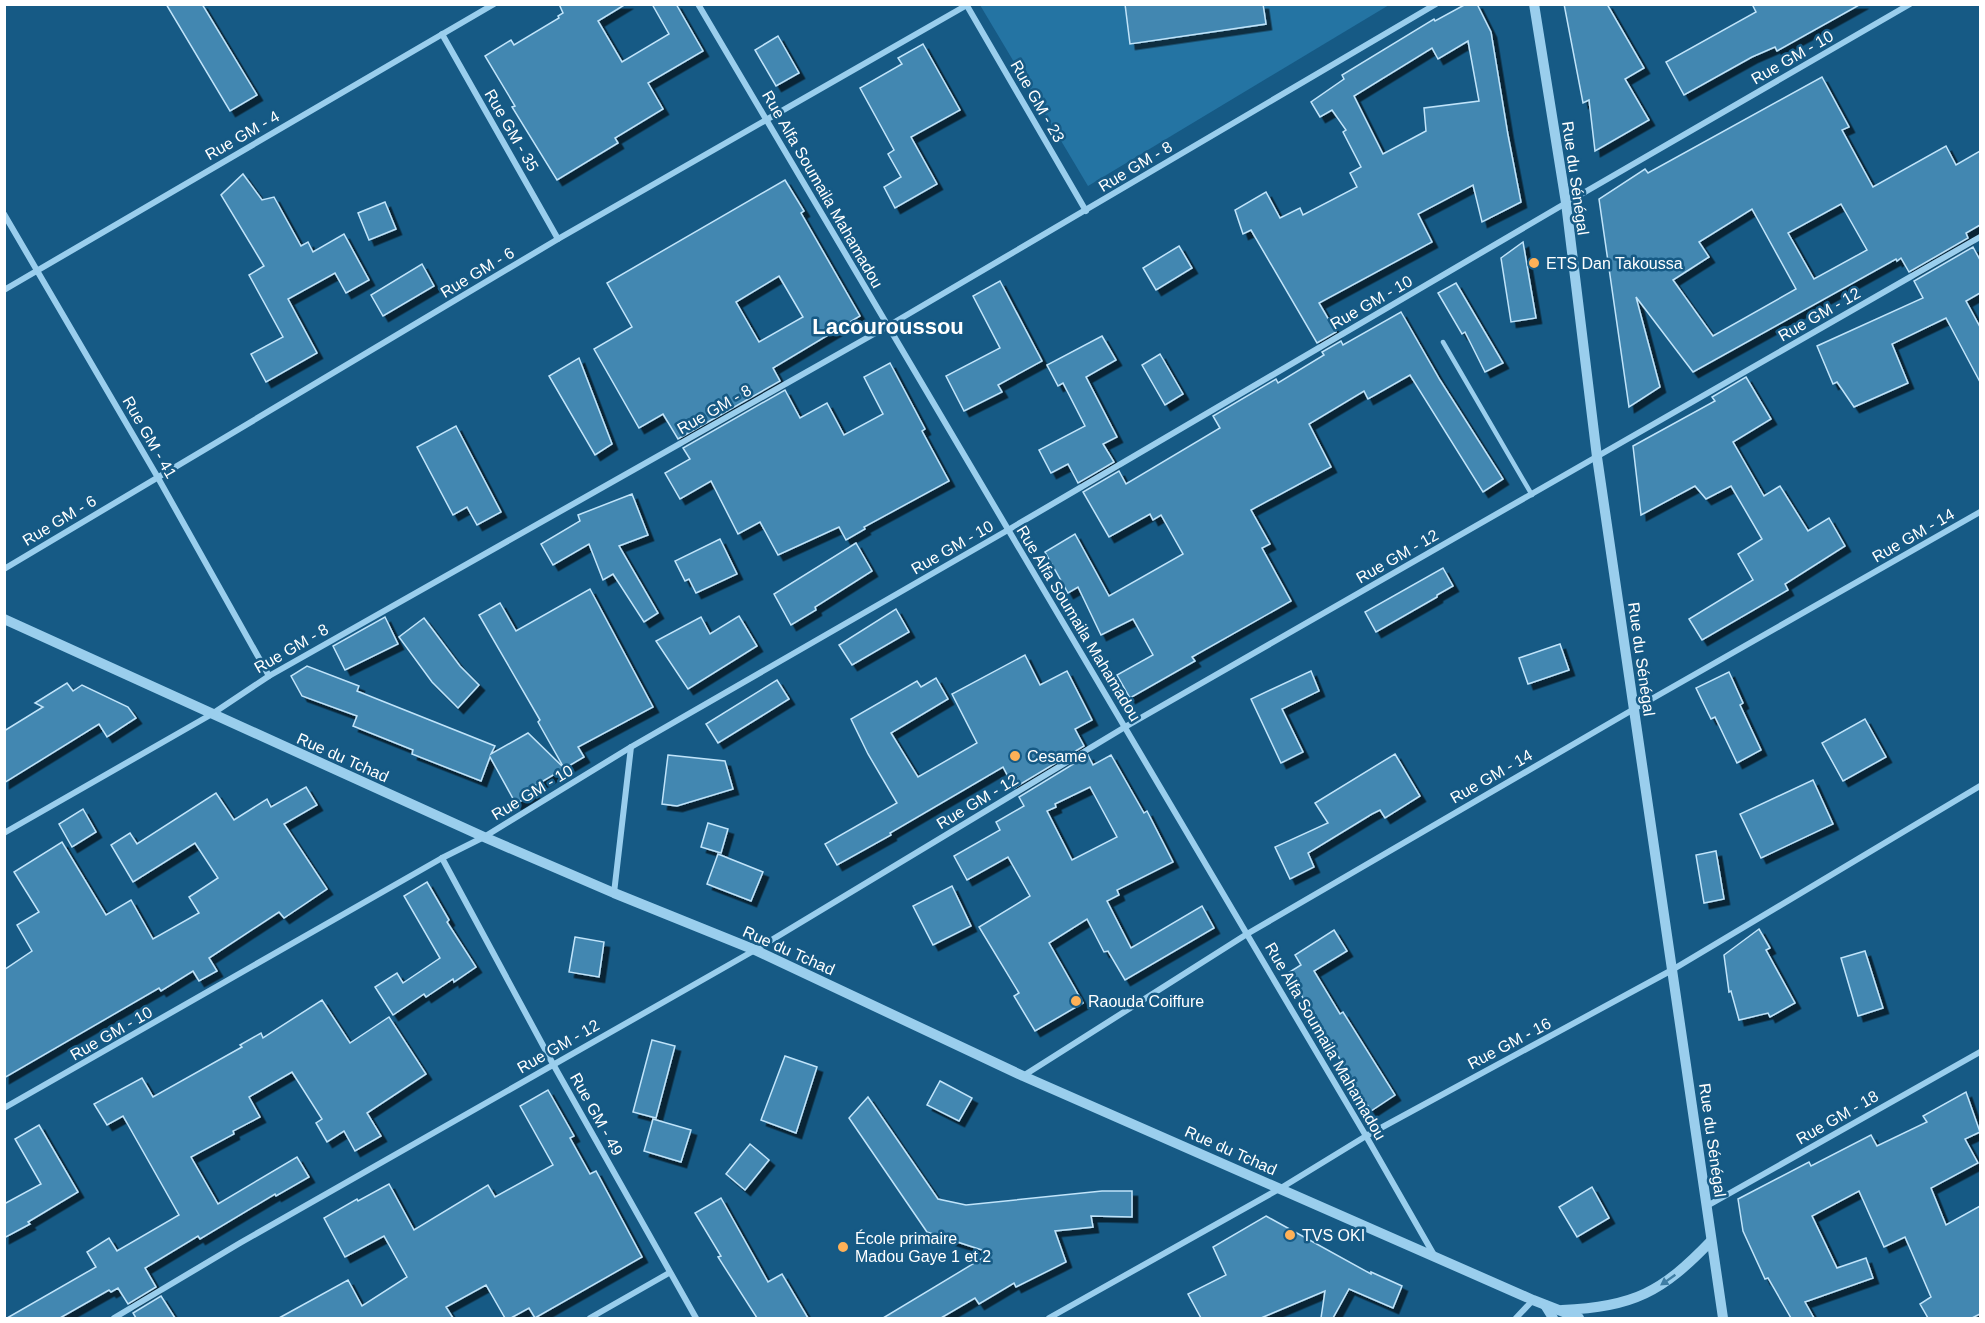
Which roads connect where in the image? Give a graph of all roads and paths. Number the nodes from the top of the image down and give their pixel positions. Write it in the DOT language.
graph roads {
  1 [pos="494,4"];
  2 [pos="699,4"];
  3 [pos="1436,4"];
  4 [pos="1534,4"];
  5 [pos="1910,4"];
  6 [pos="966,5"];
  7 [pos="442,34"];
  8 [pos="767,120"];
  9 [pos="1566,203"];
  10 [pos="1086,211"];
  11 [pos="4,214"];
  12 [pos="1980,237"];
  13 [pos="558,239"];
  14 [pos="37,271"];
  15 [pos="4,290"];
  16 [pos="888,326"];
  17 [pos="1443,342"];
  18 [pos="1598,457"];
  19 [pos="157,476"];
  20 [pos="1532,495"];
  21 [pos="1980,512"];
  22 [pos="1008,530"];
  23 [pos="4,569"];
  24 [pos="4,620"];
  25 [pos="269,676"];
  26 [pos="1634,709"];
  27 [pos="212,714"];
  28 [pos="1125,727"];
  29 [pos="631,747"];
  30 [pos="1980,786"];
  31 [pos="4,833"];
  32 [pos="484,837"];
  33 [pos="442,858"];
  34 [pos="614,893"];
  35 [pos="1247,934"];
  36 [pos="755,950"];
  37 [pos="1672,970"];
  38 [pos="1980,1052"];
  39 [pos="553,1064"];
  40 [pos="1023,1076"];
  41 [pos="4,1108"];
  42 [pos="1366,1136"];
  43 [pos="1281,1188"];
  44 [pos="1707,1206"];
  45 [pos="1711,1241"];
  46 [pos="1434,1255"];
  47 [pos="669,1273"];
  48 [pos="1533,1300"];
  49 [pos="1556,1314"];
  50 [pos="114,1318"];
  51 [pos="590,1318"];
  52 [pos="696,1318"];
  53 [pos="1048,1318"];
  54 [pos="1516,1318"];
  55 [pos="1579,1318"];
  56 [pos="1722,1318"];
  1 -- 7 [label="street, Rue GM - 4"];
  2 -- 8 [label="street, Rue Alfa Soumaila Mahamadou"];
  3 -- 10 [label="street, Rue GM - 8"];
  4 -- 9 [label="street, Rue du Sénégal"];
  5 -- 9 [label="street, Rue GM - 10"];
  6 -- 8 [label="street, Rue GM - 6"];
  6 -- 10 [label="street, Rue GM - 23"];
  7 -- 13 [label="street, Rue GM - 35"];
  7 -- 14 [label="street, Rue GM - 4"];
  8 -- 13 [label="street, Rue GM - 6"];
  8 -- 16 [label="street, Rue Alfa Soumaila Mahamadou"];
  9 -- 18 [label="street, Rue du Sénégal"];
  9 -- 22 [label="street, Rue GM - 10"];
  10 -- 16 [label="street, Rue GM - 8"];
  11 -- 14 [label="street, Rue GM - 41"];
  12 -- 18 [label="street, Rue GM - 12"];
  13 -- 19 [label="street, Rue GM - 6"];
  14 -- 15 [label="street, Rue GM - 4"];
  14 -- 19 [label="street, Rue GM - 41"];
  16 -- 22 [label="street, Rue Alfa Soumaila Mahamadou"];
  16 -- 25 [label="street, Rue GM - 8"];
  17 -- 20 [label="lane"];
  18 -- 20 [label="street, Rue GM - 12"];
  18 -- 26 [label="street, Rue du Sénégal"];
  19 -- 23 [label="street, Rue GM - 6"];
  19 -- 25 [label="street, Rue GM - 41"];
  20 -- 28 [label="street, Rue GM - 12"];
  21 -- 26 [label="street, Rue GM - 14"];
  22 -- 28 [label="street, Rue Alfa Soumaila Mahamadou"];
  22 -- 29 [label="street, Rue GM - 10"];
  24 -- 27 [label="street, Rue du Tchad"];
  25 -- 27 [label="street, Rue GM - 8"];
  26 -- 35 [label="street, Rue GM - 14"];
  26 -- 37 [label="street, Rue du Sénégal"];
  27 -- 31 [label="street, Rue GM - 8"];
  27 -- 32 [label="street, Rue du Tchad"];
  28 -- 35 [label="street, Rue Alfa Soumaila Mahamadou"];
  28 -- 36 [label="street, Rue GM - 12"];
  29 -- 32 [label="street, Rue GM - 10"];
  29 -- 34 [label="street"];
  30 -- 37 [label="street, Rue GM - 16"];
  32 -- 33 [label="street, Rue GM - 10"];
  32 -- 34 [label="street, Rue du Tchad"];
  33 -- 39 [label="street, Rue GM - 49"];
  33 -- 41 [label="street, Rue GM - 10"];
  34 -- 36 [label="street, Rue du Tchad"];
  35 -- 40 [label="street, Rue GM - 14"];
  35 -- 42 [label="street, Rue Alfa Soumaila Mahamadou"];
  36 -- 39 [label="street, Rue GM - 12"];
  36 -- 40 [label="street, Rue du Tchad"];
  37 -- 42 [label="street, Rue GM - 16"];
  37 -- 44 [label="street, Rue du Sénégal"];
  38 -- 44 [label="street, Rue GM - 18"];
  39 -- 47 [label="street, Rue GM - 49"];
  39 -- 50 [label="street, Rue GM - 12"];
  40 -- 43 [label="street, Rue du Tchad"];
  42 -- 43 [label="street, Rue GM - 16"];
  42 -- 46 [label="street, Rue Alfa Soumaila Mahamadou"];
  43 -- 46 [label="street, Rue du Tchad"];
  43 -- 53 [label="street, Rue GM - 16"];
  44 -- 45 [label="street, Rue du Sénégal"];
  45 -- 49 [label="street, one-way"];
  45 -- 56 [label="street, Rue du Sénégal"];
  46 -- 48 [label="street, Rue du Tchad"];
  47 -- 51 [label="street"];
  47 -- 52 [label="street, Rue GM - 49"];
  48 -- 49 [label="street, Rue du Tchad"];
  48 -- 54 [label="street"];
  49 -- 55 [label="street, Rue du Tchad"];
}
